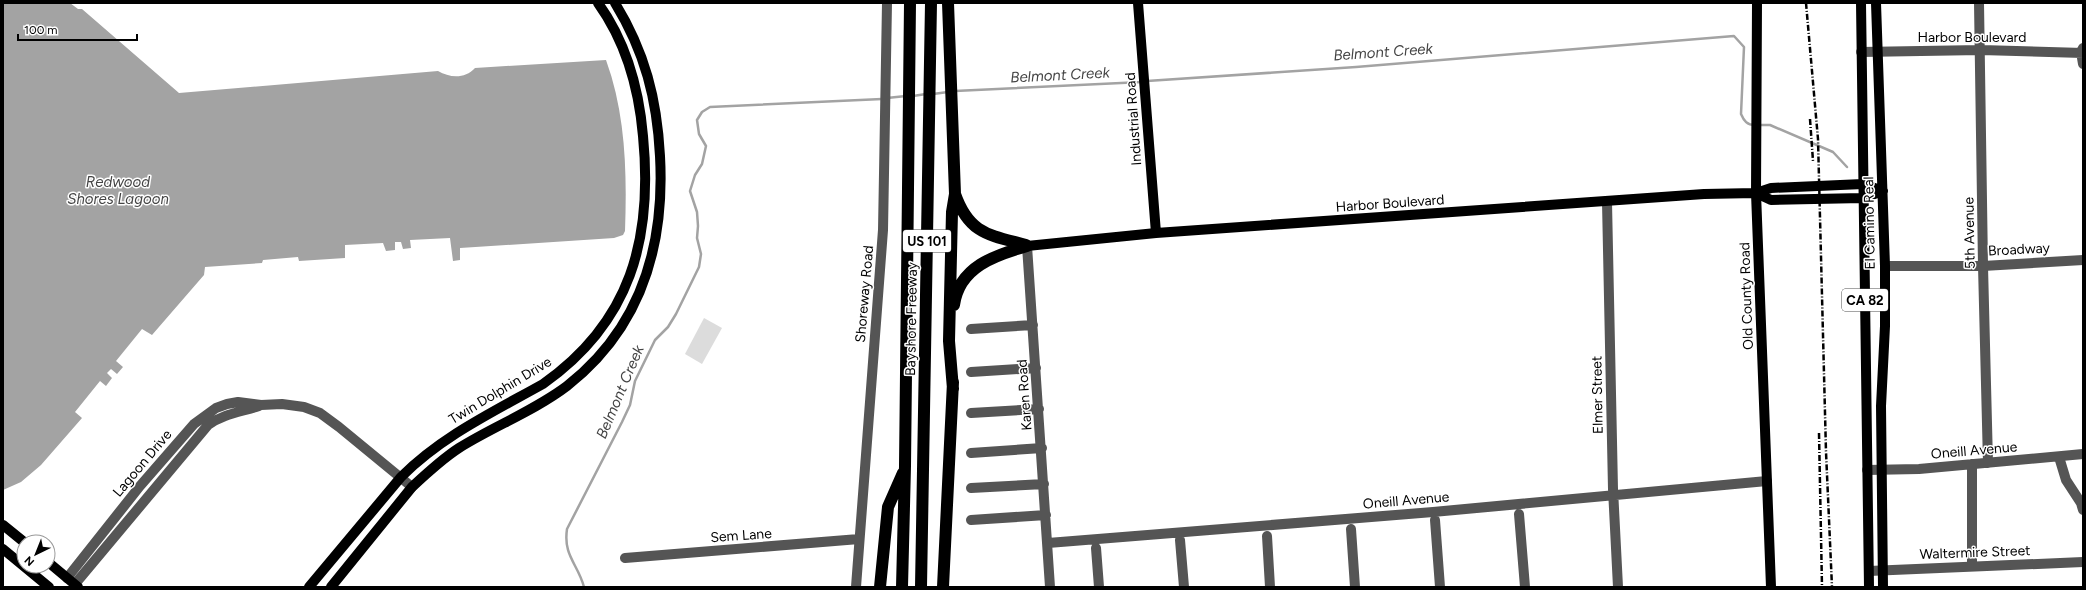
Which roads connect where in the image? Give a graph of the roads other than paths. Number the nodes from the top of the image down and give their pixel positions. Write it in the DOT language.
graph roads {
  1 [pos="598,3"];
  2 [pos="615,3"];
  3 [pos="887,3"];
  4 [pos="910,3"];
  5 [pos="931,3"];
  6 [pos="948,3"];
  7 [pos="1138,3"];
  8 [pos="1758,3"];
  9 [pos="1861,3"];
  10 [pos="1876,3"];
  11 [pos="1979,3"];
  12 [pos="1981,50"];
  13 [pos="2082,51"];
  14 [pos="1861,52"];
  15 [pos="1878,52"];
  16 [pos="2083,64"];
  17 [pos="1862,184"];
  18 [pos="1883,191"];
  19 [pos="1756,193"];
  20 [pos="955,194"];
  21 [pos="1863,198"];
  22 [pos="1607,202"];
  23 [pos="1156,233"];
  24 [pos="1027,246"];
  25 [pos="2083,260"];
  26 [pos="1885,266"];
  27 [pos="1983,266"];
  28 [pos="1033,325"];
  29 [pos="971,329"];
  30 [pos="1036,368"];
  31 [pos="971,372"];
  32 [pos="953,389"];
  33 [pos="1039,409"];
  34 [pos="971,413"];
  35 [pos="1042,448"];
  36 [pos="971,452"];
  37 [pos="2083,454"];
  38 [pos="2059,456"];
  39 [pos="1988,462"];
  40 [pos="1972,464"];
  41 [pos="905,466"];
  42 [pos="1882,469"];
  43 [pos="1867,470"];
  44 [pos="401,477"];
  45 [pos="1767,481"];
  46 [pos="1044,484"];
  47 [pos="412,487"];
  48 [pos="971,488"];
  49 [pos="1613,495"];
  50 [pos="2083,510"];
  51 [pos="1519,514"];
  52 [pos="1046,515"];
  53 [pos="971,520"];
  54 [pos="1435,520"];
  55 [pos="3,525"];
  56 [pos="1351,529"];
  57 [pos="16,536"];
  58 [pos="1267,536"];
  59 [pos="859,539"];
  60 [pos="1180,540"];
  61 [pos="1048,543"];
  62 [pos="1096,548"];
  63 [pos="3,549"];
  64 [pos="625,558"];
  65 [pos="2083,562"];
  66 [pos="1972,567"];
  67 [pos="56,569"];
  68 [pos="1882,570"];
  69 [pos="1868,571"];
  70 [pos="73,583"];
  71 [pos="49,587"];
  72 [pos="309,587"];
  73 [pos="331,587"];
  74 [pos="856,587"];
  75 [pos="880,587"];
  76 [pos="902,587"];
  77 [pos="921,587"];
  78 [pos="943,587"];
  79 [pos="1050,587"];
  80 [pos="1099,587"];
  81 [pos="1184,587"];
  82 [pos="1270,587"];
  83 [pos="1355,587"];
  84 [pos="1440,587"];
  85 [pos="1525,587"];
  86 [pos="1618,587"];
  87 [pos="1771,587"];
  88 [pos="1869,587"];
  89 [pos="1883,587"];
  1 -- 44 [label="main road, Twin Dolphin Drive"];
  2 -- 47 [label="main road, Twin Dolphin Drive"];
  3 -- 59 [label="street, Shoreway Road"];
  4 -- 41 [label="highway, Bayshore Freeway / US 101"];
  5 -- 77 [label="highway, Bayshore Freeway / US 101"];
  6 -- 20 [label="highway"];
  7 -- 23 [label="main road, Industrial Road"];
  8 -- 19 [label="main road, Old County Road"];
  9 -- 14 [label="main road, El Camino Real / CA 82"];
  10 -- 15 [label="main road, El Camino Real / CA 82"];
  11 -- 12 [label="street, 5th Avenue"];
  12 -- 13 [label="street, Harbor Boulevard"];
  12 -- 15 [label="street, Harbor Boulevard"];
  12 -- 27 [label="street, 5th Avenue"];
  13 -- 16 [label="street"];
  14 -- 15 [label="street, Harbor Boulevard"];
  14 -- 17 [label="main road, El Camino Real / CA 82"];
  15 -- 18 [label="main road, El Camino Real / CA 82"];
  17 -- 18 [label="main road, Harbor Boulevard"];
  17 -- 19 [label="main road, Harbor Boulevard"];
  17 -- 21 [label="main road, El Camino Real / CA 82"];
  18 -- 21 [label="main road, Harbor Boulevard"];
  18 -- 26 [label="main road, El Camino Real / CA 82"];
  19 -- 21 [label="main road, Harbor Boulevard"];
  19 -- 22 [label="main road, Harbor Boulevard"];
  19 -- 45 [label="main road, Old County Road"];
  20 -- 24 [label="highway"];
  20 -- 32 [label="highway"];
  21 -- 43 [label="main road, El Camino Real / CA 82"];
  22 -- 23 [label="main road, Harbor Boulevard"];
  22 -- 49 [label="street, Elmer Street"];
  23 -- 24 [label="main road, Harbor Boulevard"];
  24 -- 28 [label="street, Karen Road"];
  24 -- 32 [label="highway"];
  25 -- 27 [label="street, Broadway"];
  26 -- 27 [label="street, Broadway"];
  26 -- 42 [label="main road, El Camino Real / CA 82"];
  27 -- 39 [label="street, 5th Avenue"];
  28 -- 29 [label="street"];
  28 -- 30 [label="street, Karen Road"];
  30 -- 31 [label="street"];
  30 -- 33 [label="street, Karen Road"];
  32 -- 78 [label="highway"];
  33 -- 34 [label="street"];
  33 -- 35 [label="street, Karen Road"];
  35 -- 36 [label="street"];
  35 -- 46 [label="street, Karen Road"];
  37 -- 38 [label="street, Oneill Avenue"];
  38 -- 39 [label="street, Oneill Avenue"];
  38 -- 50 [label="street"];
  39 -- 40 [label="street, Oneill Avenue"];
  40 -- 42 [label="street, Oneill Avenue"];
  40 -- 66 [label="street"];
  41 -- 75 [label="highway"];
  41 -- 76 [label="highway, Bayshore Freeway / US 101"];
  42 -- 43 [label="street, Oneill Avenue"];
  42 -- 68 [label="main road, El Camino Real / CA 82"];
  43 -- 69 [label="main road, El Camino Real / CA 82"];
  44 -- 47 [label="street, Lagoon Drive"];
  44 -- 70 [label="street, Lagoon Drive"];
  44 -- 72 [label="main road, Twin Dolphin Drive"];
  45 -- 49 [label="street, Oneill Avenue"];
  45 -- 87 [label="main road, Old County Road"];
  46 -- 48 [label="street"];
  46 -- 52 [label="street, Karen Road"];
  47 -- 73 [label="main road, Twin Dolphin Drive"];
  49 -- 61 [label="street, Oneill Avenue"];
  49 -- 86 [label="street, Elmer Street"];
  51 -- 85 [label="street"];
  52 -- 53 [label="street"];
  52 -- 61 [label="street, Karen Road"];
  54 -- 84 [label="street"];
  55 -- 57 [label="main road"];
  56 -- 83 [label="street"];
  58 -- 82 [label="street"];
  59 -- 64 [label="street, Sem Lane"];
  59 -- 74 [label="street, Shoreway Road"];
  60 -- 81 [label="street"];
  61 -- 79 [label="street, Karen Road"];
  62 -- 80 [label="street"];
  63 -- 71 [label="main road"];
  65 -- 66 [label="street, Waltermire Street"];
  66 -- 68 [label="street, Waltermire Street"];
  67 -- 70 [label="main road"];
  68 -- 69 [label="street, Waltermire Street"];
  68 -- 89 [label="main road, El Camino Real / CA 82"];
  69 -- 88 [label="main road, El Camino Real / CA 82"];
}
